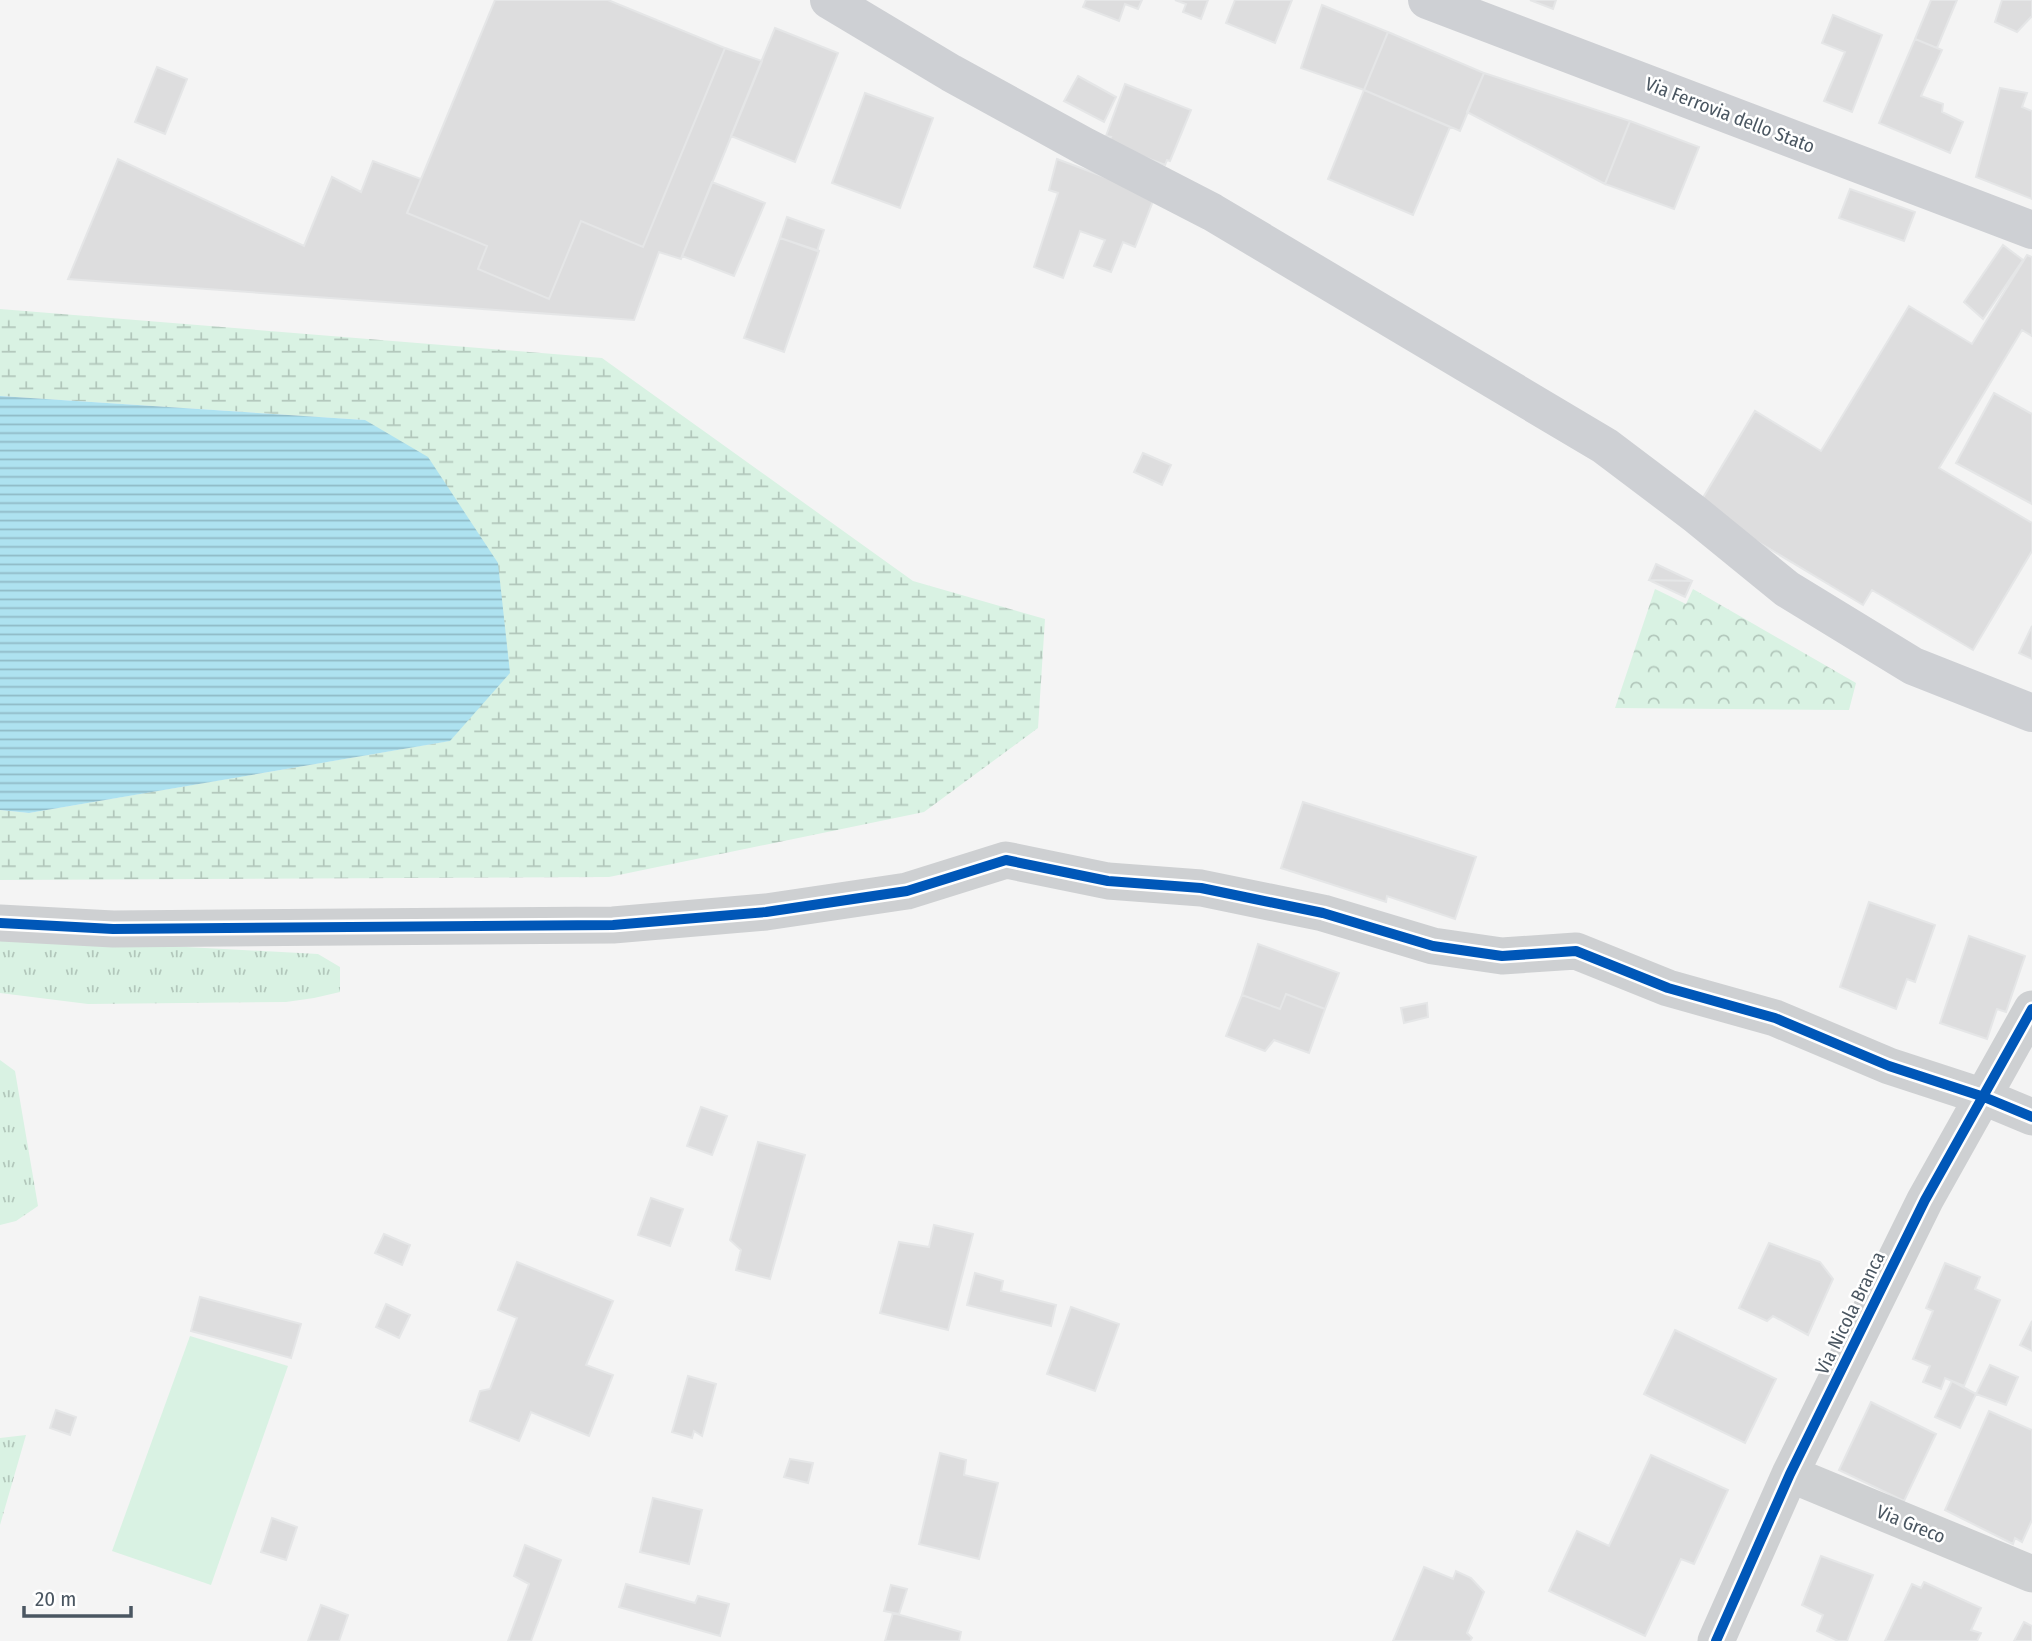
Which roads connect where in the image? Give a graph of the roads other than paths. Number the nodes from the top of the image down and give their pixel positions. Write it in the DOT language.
graph roads {
  1 [pos="829,0"];
  2 [pos="1427,0"];
  3 [pos="2032,230"];
  4 [pos="2032,713"];
  5 [pos="0,923"];
  6 [pos="2032,1009"];
  7 [pos="1984,1097"];
  8 [pos="2032,1117"];
  9 [pos="1790,1474"];
  10 [pos="2032,1574"];
  11 [pos="1716,1641"];
  1 -- 4 [label="main road"];
  2 -- 3 [label="main road, Via Ferrovia dello Stato"];
  5 -- 7 [label="street"];
  6 -- 7 [label="street, Via Nicola Branca"];
  7 -- 8 [label="street"];
  7 -- 9 [label="street, Via Nicola Branca"];
  9 -- 10 [label="street, Via Greco"];
  9 -- 11 [label="street, Via Nicola Branca"];
}
